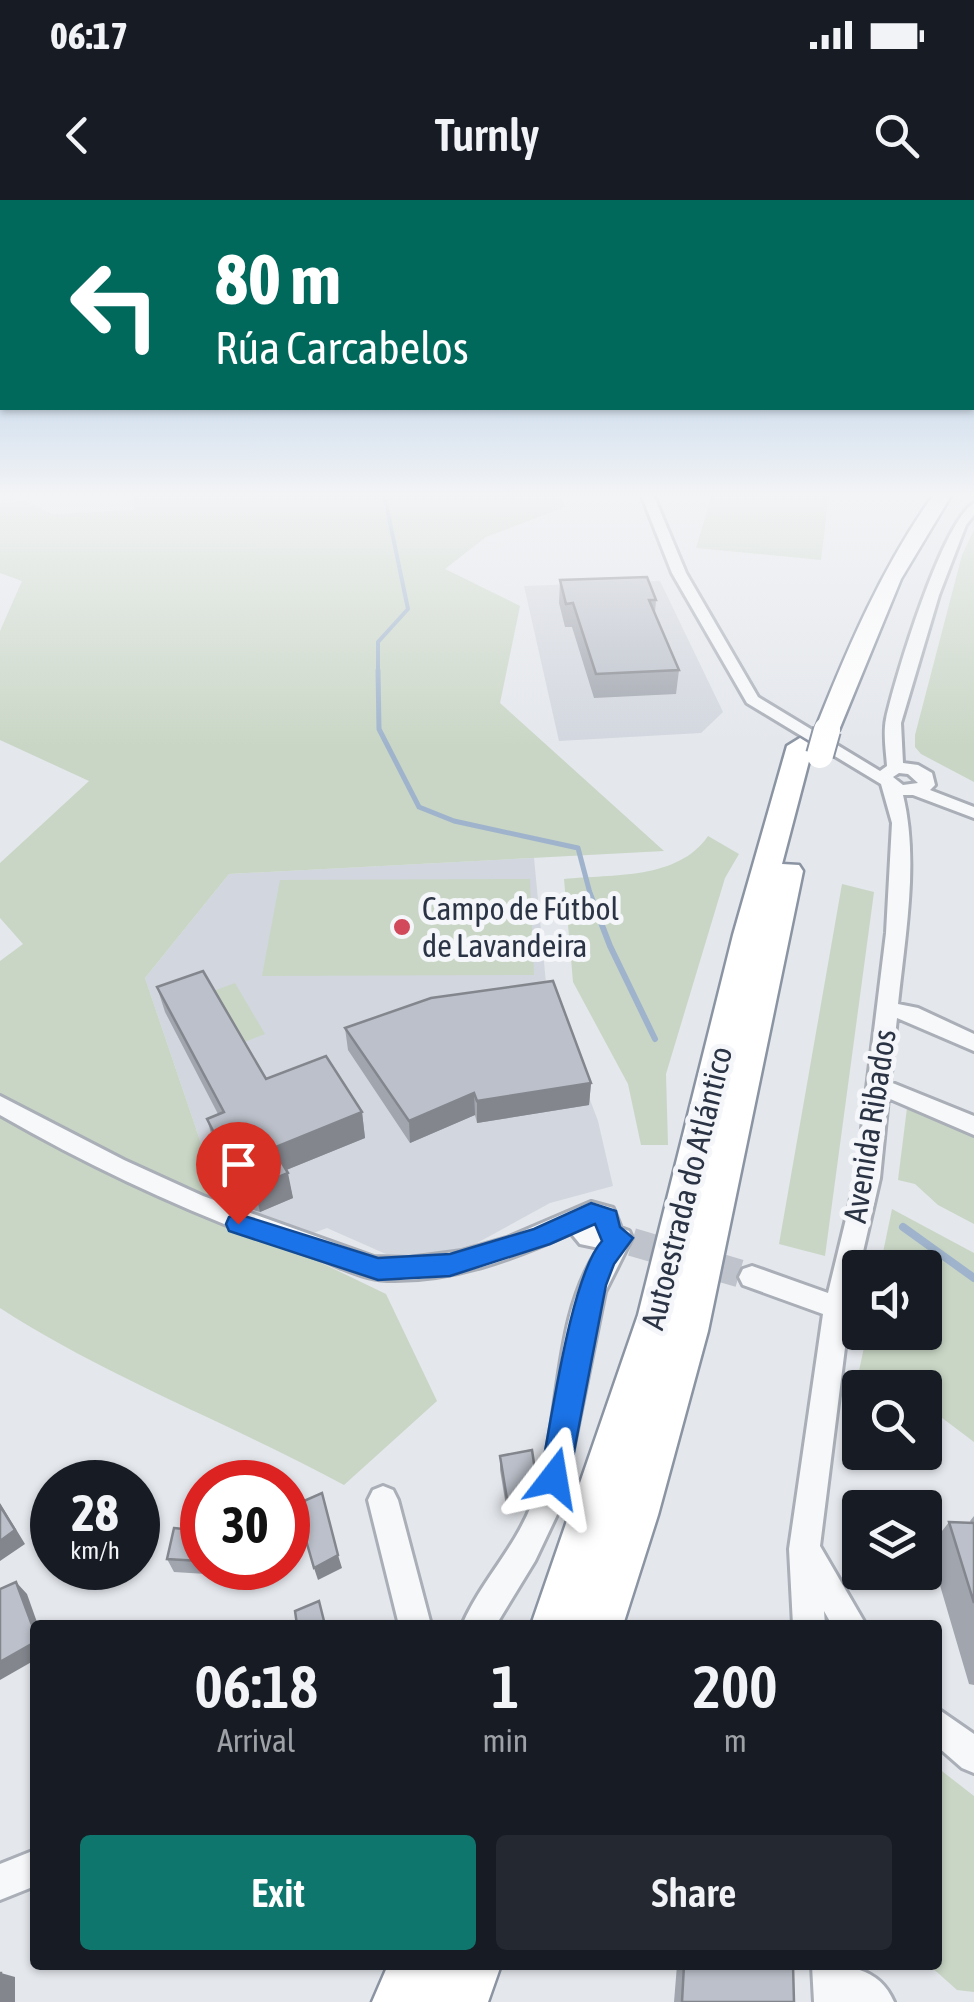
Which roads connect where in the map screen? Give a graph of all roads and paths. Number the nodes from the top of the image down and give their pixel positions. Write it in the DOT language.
graph roads {
  1 [pos="682,578"];
  2 [pos="868,578"];
  3 [pos="889,578"];
  4 [pos="938,578"];
  5 [pos="851,610"];
  6 [pos="831,657"];
  7 [pos="893,723"];
  8 [pos="819,740"];
  9 [pos="904,779"];
  10 [pos="970,809"];
  11 [pos="911,822"];
  12 [pos="900,862"];
  13 [pos="888,1009"];
  14 [pos="974,1042"];
  15 [pos="880,1088"];
  16 [pos="0,1104"];
  17 [pos="974,1126"];
  18 [pos="752,1278"];
  19 [pos="836,1308"];
  20 [pos="383,1500"];
  21 [pos="804,1549"];
  22 [pos="414,1620"];
  23 [pos="481,1620"];
  24 [pos="558,1620"];
  25 [pos="600,1620"];
  26 [pos="808,1620"];
  27 [pos="847,1620"];
  28 [pos="942,1729"];
  29 [pos="974,1756"];
  30 [pos="30,1870"];
  31 [pos="0,1882"];
  32 [pos="417,1970"];
  33 [pos="470,1970"];
  34 [pos="832,1980"];
  35 [pos="402,2002"];
  36 [pos="458,2002"];
  37 [pos="875,2002"];
  1 -- 8 [label="street"];
  2 -- 5 [label="highway"];
  3 -- 8 [label="highway, Autoestrada do Atlántico"];
  4 -- 7 [label="street"];
  6 -- 8 [label="highway, Autoestrada do Atlántico"];
  7 -- 8 [label="street"];
  7 -- 9 [label="street"];
  8 -- 9 [label="street"];
  8 -- 24 [label="highway, Autoestrada do Atlántico"];
  8 -- 25 [label="highway, Autoestrada do Atlántico"];
  9 -- 10 [label="street"];
  9 -- 11 [label="street, Avenida Ribados"];
  9 -- 12 [label="street, Avenida Ribados"];
  10 -- 11 [label="street"];
  11 -- 12 [label="street, Avenida Ribados"];
  12 -- 13 [label="street, Avenida Ribados"];
  13 -- 14 [label="street"];
  13 -- 15 [label="street, Avenida Ribados"];
  15 -- 17 [label="street"];
  15 -- 19 [label="street, Avenida Ribados"];
  16 -- 23 [label="street"];
  18 -- 19 [label="street"];
  19 -- 21 [label="street, Avenida Ribados"];
  20 -- 22 [label="street"];
  21 -- 26 [label="street, Avenida Ribados"];
  21 -- 27 [label="street"];
  28 -- 29 [label="street"];
  30 -- 31 [label="street"];
  32 -- 35 [label="highway"];
  33 -- 36 [label="highway"];
  34 -- 37 [label="street"];
}
